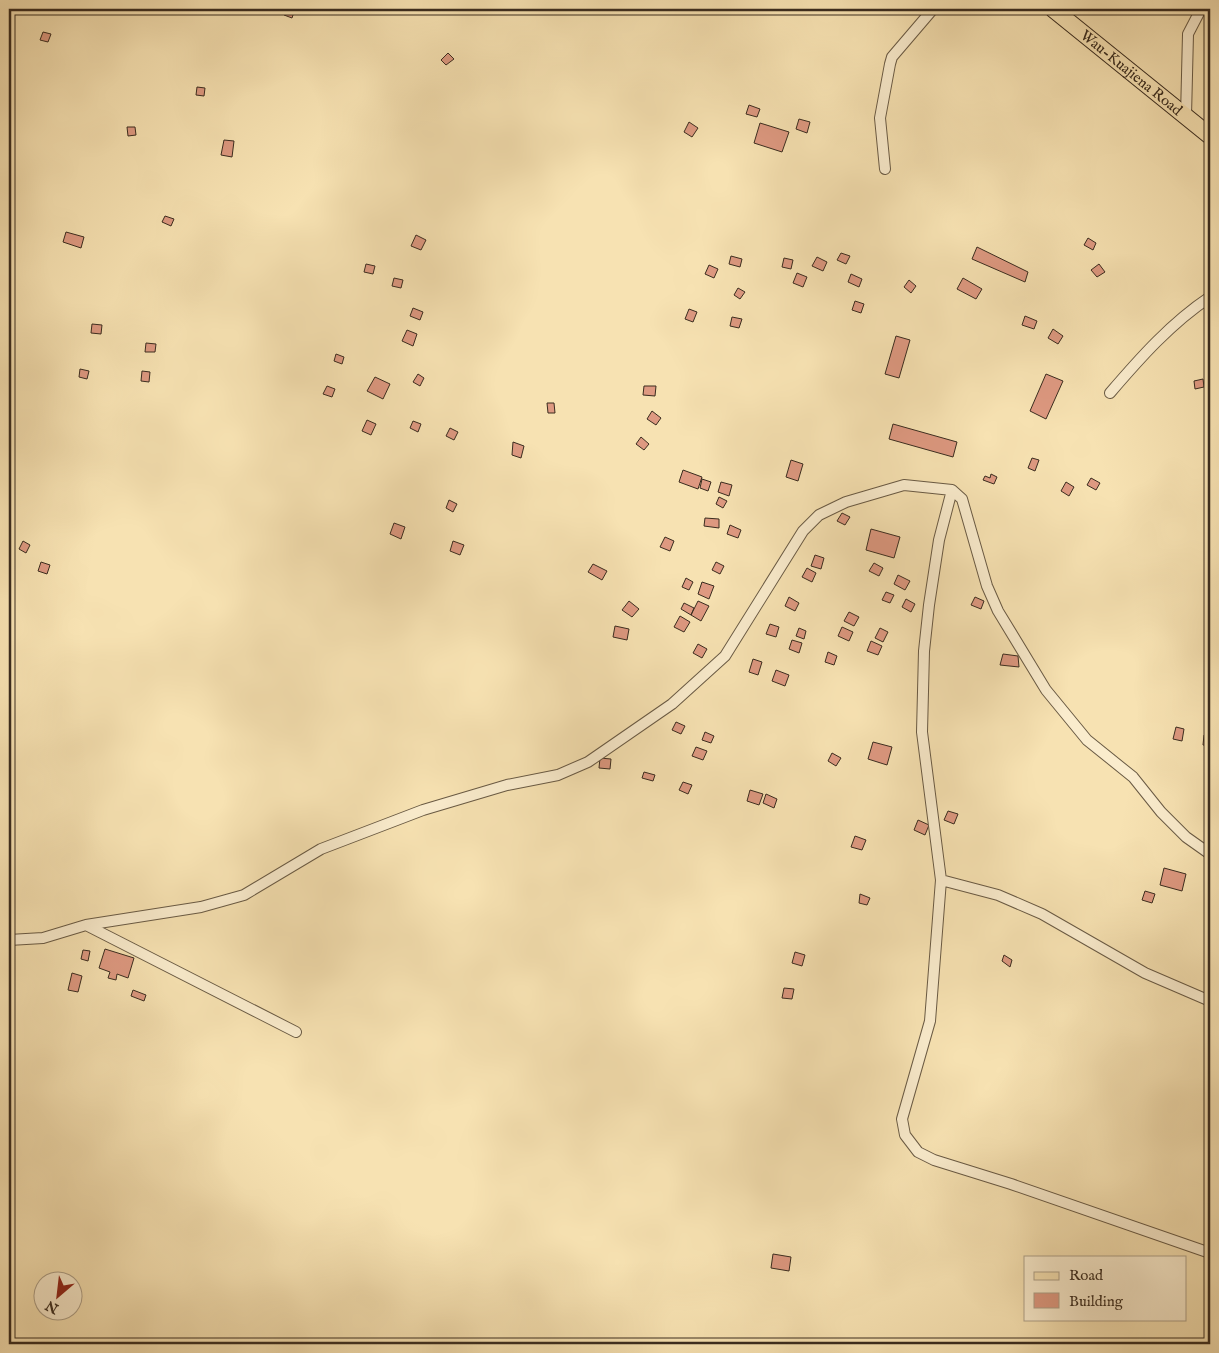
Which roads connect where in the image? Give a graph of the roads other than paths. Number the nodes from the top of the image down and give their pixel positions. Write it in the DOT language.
graph roads {
  1 [pos="933,9"];
  2 [pos="1053,9"];
  3 [pos="1202,9"];
  4 [pos="1186,116"];
  5 [pos="1210,136"];
  6 [pos="885,169"];
  7 [pos="1210,297"];
  8 [pos="1110,393"];
  9 [pos="952,490"];
  10 [pos="1210,854"];
  11 [pos="941,880"];
  12 [pos="86,925"];
  13 [pos="9,940"];
  14 [pos="1210,1001"];
  15 [pos="296,1032"];
  16 [pos="1210,1253"];
  1 -- 6 [label="street"];
  2 -- 4 [label="main road, Wau-Kuajiena Road"];
  3 -- 4 [label="street"];
  4 -- 5 [label="main road, Wau-Kuajiena Road"];
  7 -- 8 [label="street"];
  9 -- 10 [label="street"];
  9 -- 11 [label="street"];
  9 -- 12 [label="street"];
  11 -- 14 [label="street"];
  11 -- 16 [label="street"];
  12 -- 13 [label="street"];
  12 -- 15 [label="street"];
}
